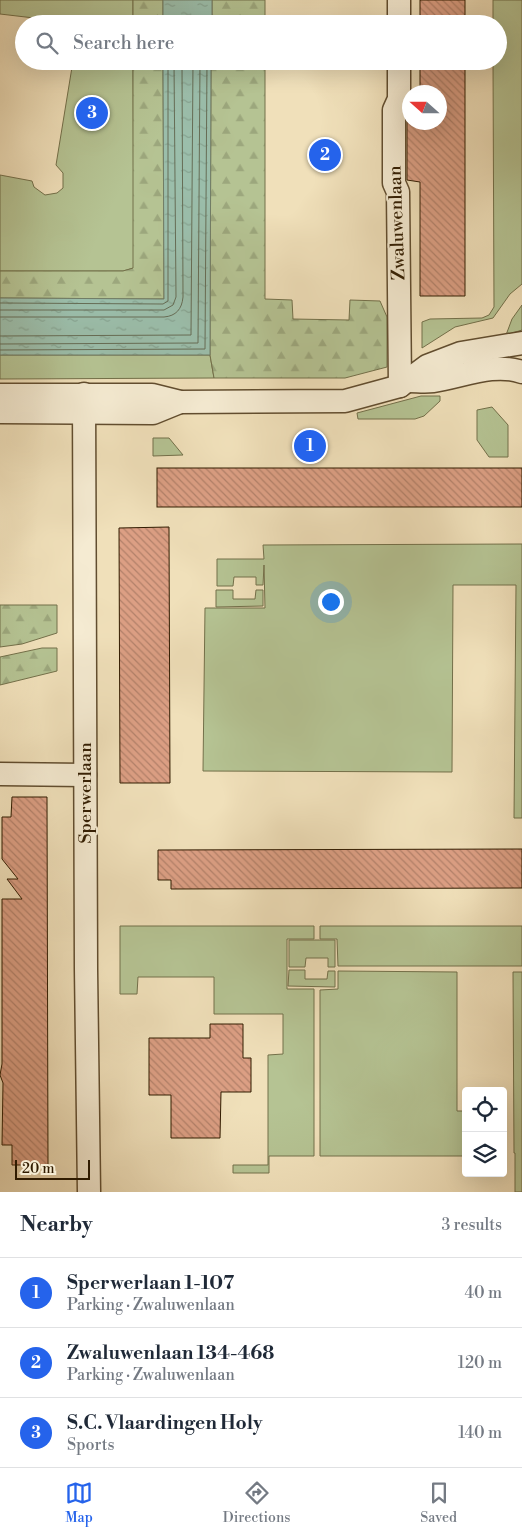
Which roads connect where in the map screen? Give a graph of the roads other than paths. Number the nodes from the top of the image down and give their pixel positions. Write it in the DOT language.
graph roads {
  1 [pos="399,0"];
  2 [pos="399,15"];
  3 [pos="399,70"];
  4 [pos="522,342"];
  5 [pos="522,372"];
  6 [pos="405,383"];
  7 [pos="0,395"];
  8 [pos="84,403"];
  9 [pos="0,412"];
  10 [pos="0,774"];
  11 [pos="85,775"];
  12 [pos="89,1192"];
  1 -- 2 [label="street"];
  3 -- 6 [label="street, Zwaluwenlaan"];
  4 -- 6 [label="street"];
  5 -- 6 [label="street"];
  6 -- 8 [label="street"];
  7 -- 8 [label="street"];
  8 -- 9 [label="street"];
  8 -- 11 [label="street, Sperwerlaan"];
  10 -- 11 [label="street"];
  11 -- 12 [label="street, Sperwerlaan"];
}
